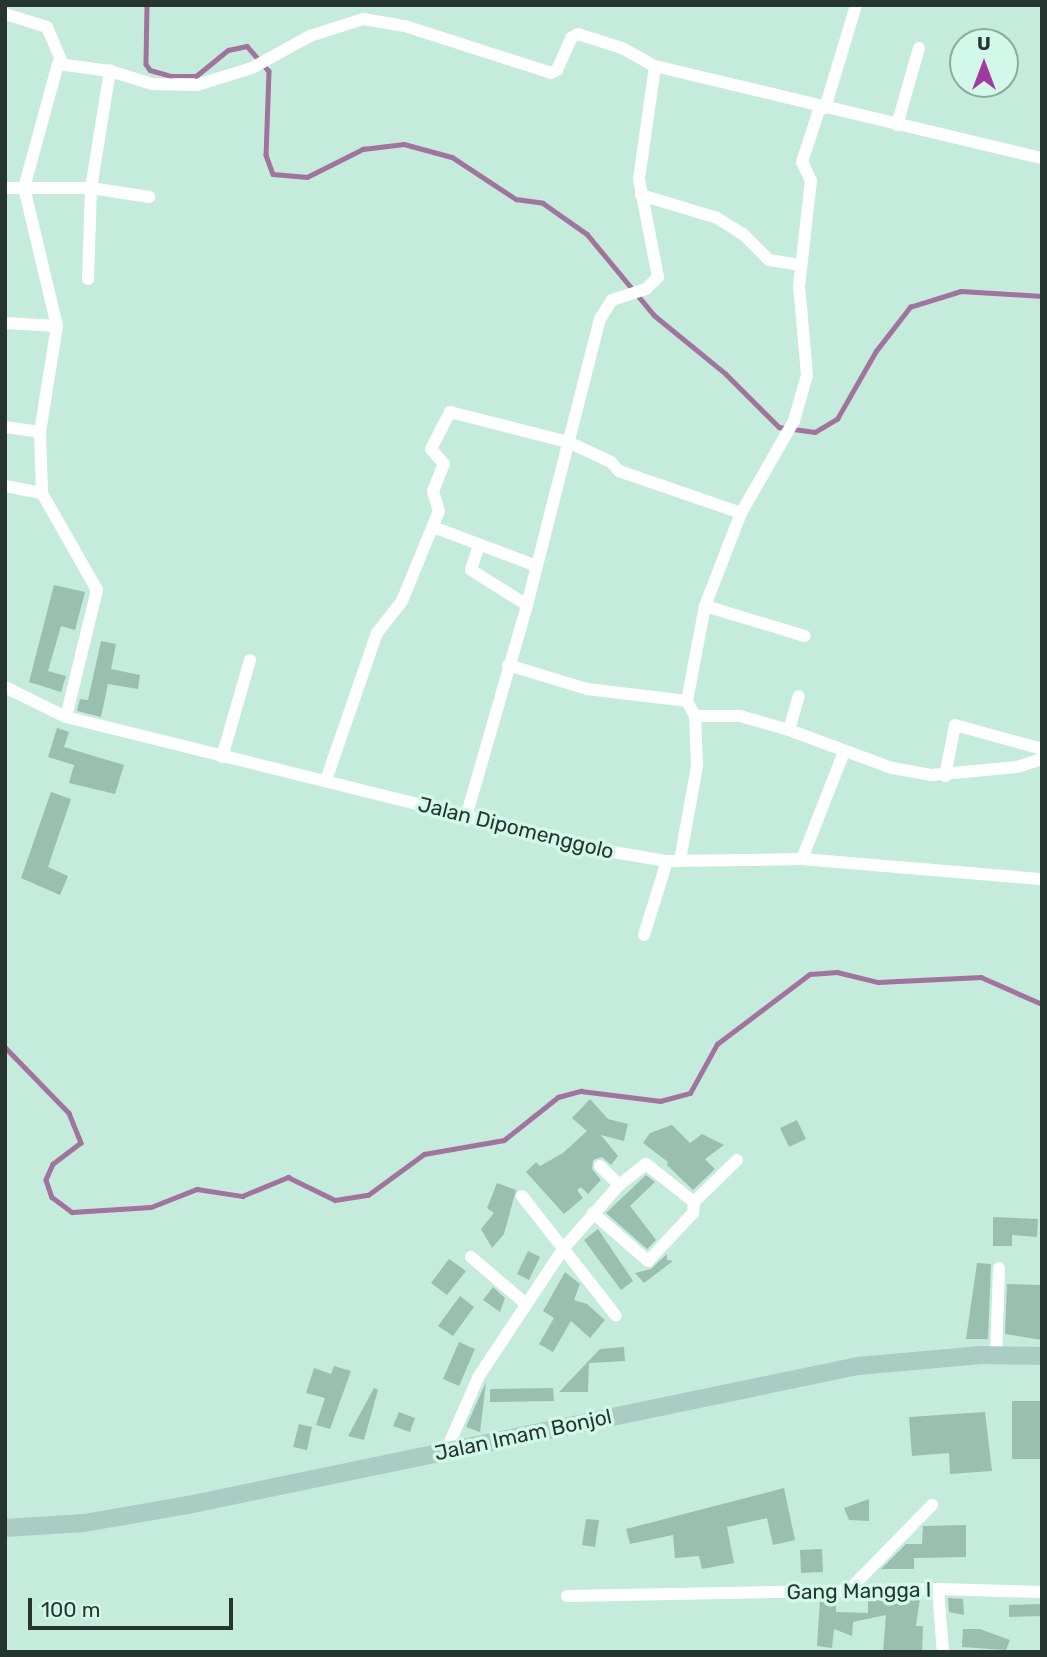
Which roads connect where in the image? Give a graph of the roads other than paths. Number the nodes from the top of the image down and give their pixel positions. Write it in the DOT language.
graph roads {
  1 [pos="856,5"];
  2 [pos="5,13"];
  3 [pos="919,48"];
  4 [pos="62,62"];
  5 [pos="655,66"];
  6 [pos="110,71"];
  7 [pos="822,108"];
  8 [pos="897,125"];
  9 [pos="1042,158"];
  10 [pos="5,188"];
  11 [pos="24,188"];
  12 [pos="90,188"];
  13 [pos="641,195"];
  14 [pos="149,197"];
  15 [pos="800,265"];
  16 [pos="88,279"];
  17 [pos="5,323"];
  18 [pos="57,326"];
  19 [pos="5,427"];
  20 [pos="40,432"];
  21 [pos="568,442"];
  22 [pos="5,486"];
  23 [pos="42,493"];
  24 [pos="741,513"];
  25 [pos="433,527"];
  26 [pos="478,548"];
  27 [pos="537,566"];
  28 [pos="527,605"];
  29 [pos="705,606"];
  30 [pos="805,636"];
  31 [pos="250,660"];
  32 [pos="509,665"];
  33 [pos="5,687"];
  34 [pos="799,696"];
  35 [pos="687,701"];
  36 [pos="695,716"];
  37 [pos="66,717"];
  38 [pos="789,730"];
  39 [pos="1042,749"];
  40 [pos="844,752"];
  41 [pos="222,757"];
  42 [pos="1042,759"];
  43 [pos="945,776"];
  44 [pos="326,780"];
  45 [pos="466,817"];
  46 [pos="802,859"];
  47 [pos="667,860"];
  48 [pos="680,860"];
  49 [pos="1042,879"];
  50 [pos="644,935"];
  51 [pos="737,1160"];
  52 [pos="600,1166"];
  53 [pos="618,1185"];
  54 [pos="523,1196"];
  55 [pos="694,1202"];
  56 [pos="593,1213"];
  57 [pos="563,1249"];
  58 [pos="471,1257"];
  59 [pos="999,1268"];
  60 [pos="526,1304"];
  61 [pos="616,1316"];
  62 [pos="996,1355"];
  63 [pos="1042,1356"];
  64 [pos="446,1451"];
  65 [pos="932,1505"];
  66 [pos="5,1528"];
  67 [pos="938,1589"];
  68 [pos="847,1592"];
  69 [pos="1042,1592"];
  70 [pos="567,1596"];
  71 [pos="943,1652"];
  1 -- 7 [label="street"];
  2 -- 4 [label="street"];
  3 -- 8 [label="street"];
  4 -- 6 [label="street"];
  4 -- 11 [label="street"];
  5 -- 6 [label="street"];
  5 -- 7 [label="street"];
  5 -- 13 [label="street"];
  6 -- 12 [label="street"];
  7 -- 8 [label="street"];
  7 -- 15 [label="street"];
  8 -- 9 [label="street"];
  10 -- 11 [label="street"];
  11 -- 12 [label="street"];
  11 -- 18 [label="street"];
  12 -- 14 [label="street"];
  12 -- 16 [label="street"];
  13 -- 15 [label="street"];
  13 -- 21 [label="street"];
  15 -- 24 [label="street"];
  17 -- 18 [label="street"];
  18 -- 20 [label="street"];
  19 -- 20 [label="street"];
  20 -- 23 [label="street"];
  21 -- 24 [label="street"];
  21 -- 25 [label="street"];
  21 -- 27 [label="street"];
  22 -- 23 [label="street"];
  23 -- 37 [label="street"];
  24 -- 29 [label="street"];
  25 -- 26 [label="street"];
  25 -- 44 [label="street"];
  26 -- 27 [label="street"];
  26 -- 28 [label="street"];
  27 -- 28 [label="street"];
  28 -- 32 [label="street"];
  29 -- 30 [label="street"];
  29 -- 35 [label="street"];
  31 -- 41 [label="street"];
  32 -- 35 [label="street"];
  32 -- 45 [label="street"];
  33 -- 37 [label="street, Jalan Dipomenggolo"];
  34 -- 38 [label="street"];
  35 -- 36 [label="street"];
  36 -- 38 [label="street"];
  36 -- 48 [label="street"];
  37 -- 41 [label="street, Jalan Dipomenggolo"];
  38 -- 40 [label="street"];
  39 -- 43 [label="street"];
  40 -- 43 [label="street"];
  40 -- 46 [label="street"];
  41 -- 44 [label="street, Jalan Dipomenggolo"];
  42 -- 43 [label="street"];
  44 -- 45 [label="street, Jalan Dipomenggolo"];
  45 -- 47 [label="street, Jalan Dipomenggolo"];
  46 -- 48 [label="street, Jalan Dipomenggolo"];
  46 -- 49 [label="street, Jalan Dipomenggolo"];
  47 -- 48 [label="street, Jalan Dipomenggolo"];
  47 -- 50 [label="street"];
  51 -- 55 [label="street"];
  52 -- 53 [label="street"];
  53 -- 55 [label="street"];
  53 -- 56 [label="street"];
  54 -- 57 [label="street"];
  55 -- 56 [label="street"];
  56 -- 57 [label="street"];
  57 -- 60 [label="street"];
  57 -- 61 [label="street"];
  58 -- 60 [label="street"];
  59 -- 62 [label="street"];
  60 -- 64 [label="street"];
  62 -- 63 [label="main road, Jalan Imam Bonjol"];
  62 -- 64 [label="main road, Jalan Imam Bonjol"];
  64 -- 66 [label="main road, Jalan Imam Bonjol"];
  65 -- 68 [label="street"];
  67 -- 68 [label="street, Gang Mangga I"];
  67 -- 69 [label="street, Gang Mangga I"];
  67 -- 71 [label="street"];
  68 -- 70 [label="street, Gang Mangga I"];
}
